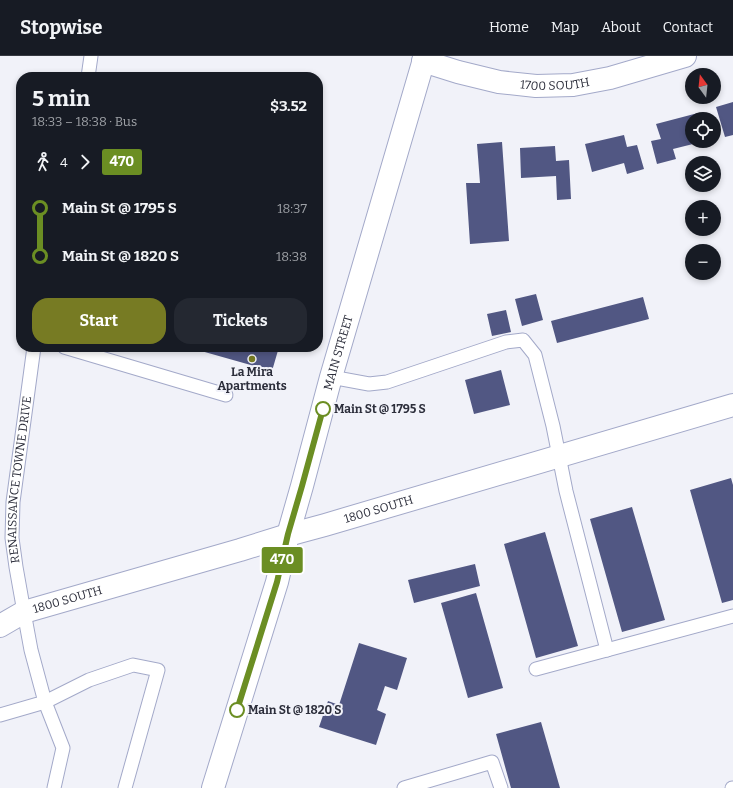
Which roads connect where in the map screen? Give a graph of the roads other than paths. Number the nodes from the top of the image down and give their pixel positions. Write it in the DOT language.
graph roads {
  1 [pos="91,56"];
  2 [pos="685,56"];
  3 [pos="424,58"];
  4 [pos="89,72"];
  5 [pos="33,352"];
  6 [pos="81,352"];
  7 [pos="331,377"];
  8 [pos="226,395"];
  9 [pos="733,405"];
  10 [pos="559,456"];
  11 [pos="288,534"];
  12 [pos="0,612"];
  13 [pos="24,612"];
  14 [pos="733,616"];
  15 [pos="0,626"];
  16 [pos="607,650"];
  17 [pos="536,669"];
  18 [pos="45,702"];
  19 [pos="0,715"];
  20 [pos="54,788"];
  21 [pos="125,788"];
  22 [pos="213,788"];
  23 [pos="404,788"];
  24 [pos="500,788"];
  1 -- 4 [label="lane"];
  2 -- 3 [label="street, 1700 SOUTH"];
  3 -- 7 [label="street, MAIN STREET"];
  5 -- 13 [label="lane, RENAISSANCE TOWNE DRIVE"];
  6 -- 8 [label="lane"];
  7 -- 10 [label="lane"];
  7 -- 11 [label="street, MAIN STREET"];
  9 -- 10 [label="street, 1800 SOUTH"];
  10 -- 11 [label="street, 1800 SOUTH"];
  10 -- 16 [label="lane"];
  11 -- 13 [label="street, 1800 SOUTH"];
  11 -- 22 [label="street, MAIN STREET"];
  12 -- 13 [label="street, 1800 SOUTH"];
  13 -- 15 [label="street, 1800 SOUTH"];
  13 -- 18 [label="lane, RENAISSANCE TOWNE DRIVE"];
  14 -- 16 [label="lane"];
  16 -- 17 [label="lane"];
  18 -- 19 [label="lane"];
  18 -- 20 [label="lane, RENAISSANCE TOWNE DRIVE"];
  18 -- 21 [label="lane"];
  23 -- 24 [label="lane"];
}
